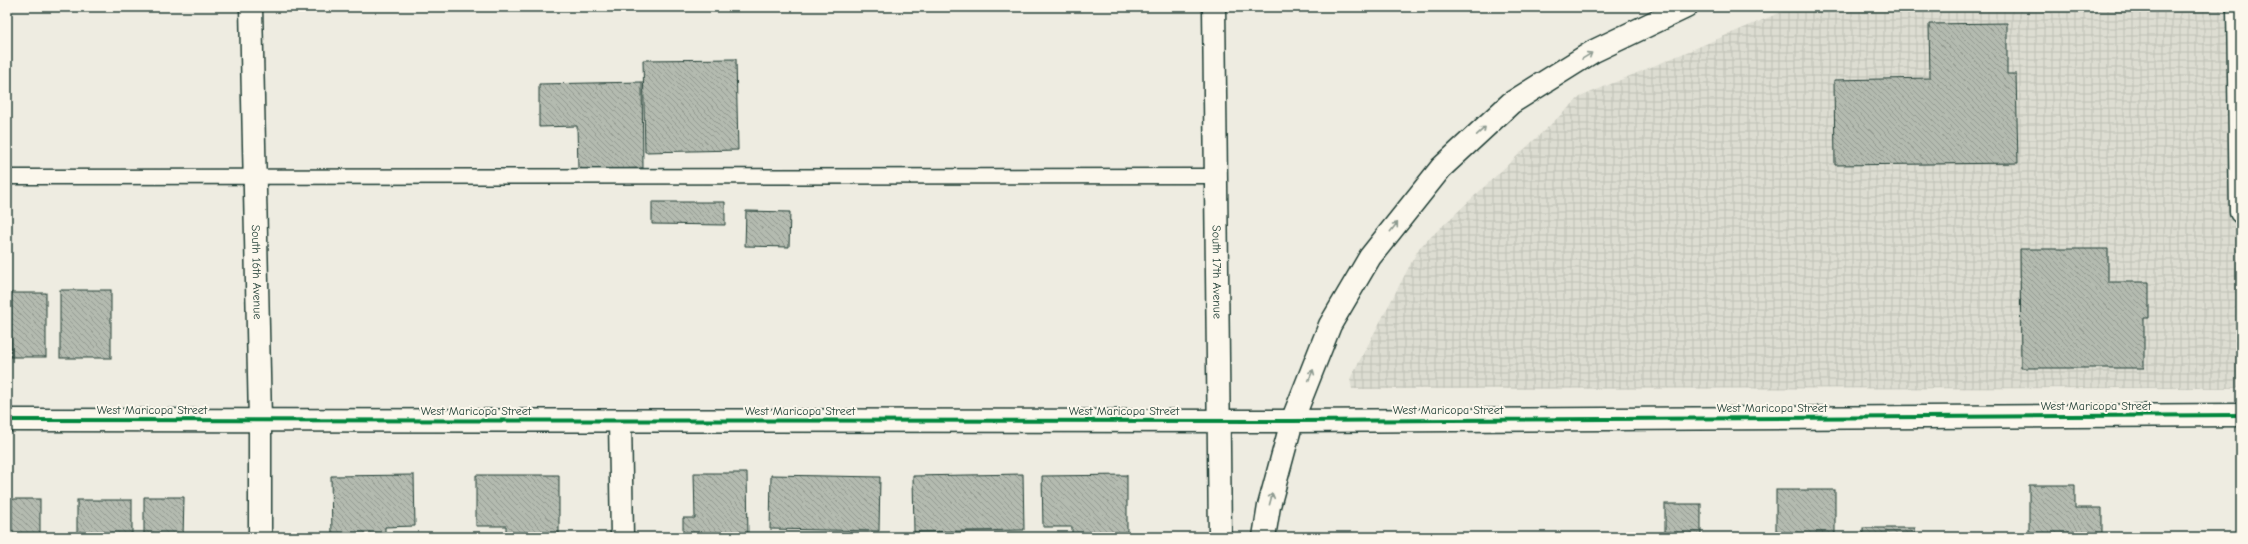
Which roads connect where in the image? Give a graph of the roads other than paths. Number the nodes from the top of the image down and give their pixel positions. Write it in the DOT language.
graph roads {
  1 [pos="252,7"];
  2 [pos="1214,7"];
  3 [pos="1686,7"];
  4 [pos="2238,7"];
  5 [pos="1216,176"];
  6 [pos="7,177"];
  7 [pos="255,178"];
  8 [pos="2241,212"];
  9 [pos="2241,415"];
  10 [pos="7,420"];
  11 [pos="260,420"];
  12 [pos="620,421"];
  13 [pos="1217,421"];
  14 [pos="1292,421"];
  15 [pos="260,537"];
  16 [pos="622,537"];
  17 [pos="1220,537"];
  18 [pos="1264,537"];
  1 -- 7 [label="street, South 16th Avenue"];
  2 -- 5 [label="street, South 17th Avenue"];
  14 -- 3 [label="street, one-way"];
  4 -- 8 [label="street"];
  5 -- 7 [label="lane"];
  5 -- 13 [label="street, South 17th Avenue"];
  6 -- 7 [label="lane"];
  7 -- 11 [label="street, South 16th Avenue"];
  9 -- 14 [label="street, West Maricopa Street"];
  10 -- 11 [label="street, West Maricopa Street"];
  11 -- 12 [label="street, West Maricopa Street"];
  11 -- 15 [label="street, South 16th Avenue"];
  12 -- 13 [label="street, West Maricopa Street"];
  12 -- 16 [label="street"];
  13 -- 14 [label="street, West Maricopa Street"];
  13 -- 17 [label="street, South 17th Avenue"];
  18 -- 14 [label="street, one-way"];
}
